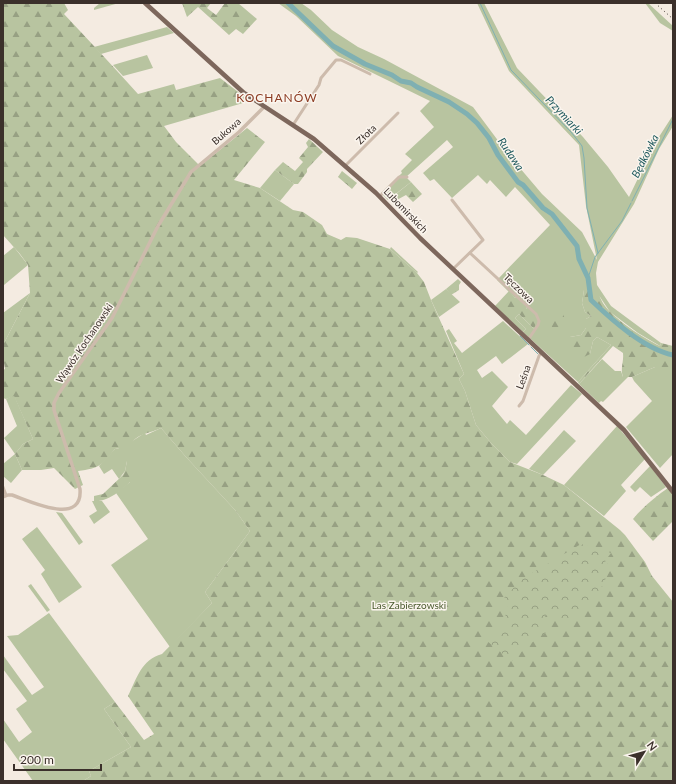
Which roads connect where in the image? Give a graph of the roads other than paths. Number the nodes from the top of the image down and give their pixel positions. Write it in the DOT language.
graph roads {
  1 [pos="145,3"];
  2 [pos="370,74"];
  3 [pos="264,107"];
  4 [pos="398,113"];
  5 [pos="293,125"];
  6 [pos="197,166"];
  7 [pos="345,166"];
  8 [pos="407,177"];
  9 [pos="380,196"];
  10 [pos="452,200"];
  11 [pos="470,253"];
  12 [pos="452,269"];
  13 [pos="528,340"];
  14 [pos="541,353"];
  15 [pos="519,406"];
  16 [pos="3,487"];
  17 [pos="673,492"];
  18 [pos="4,496"];
  1 -- 3 [label="main road, Lubomirskich"];
  2 -- 5 [label="street"];
  3 -- 5 [label="main road, Lubomirskich"];
  3 -- 6 [label="street, Bukowa"];
  4 -- 7 [label="street, Złota"];
  5 -- 7 [label="main road, Lubomirskich"];
  6 -- 18 [label="street, Wąwóz Kochanowski"];
  7 -- 9 [label="main road, Lubomirskich"];
  8 -- 9 [label="street"];
  9 -- 12 [label="main road, Lubomirskich"];
  10 -- 11 [label="street"];
  11 -- 12 [label="street"];
  11 -- 13 [label="street, Tęczowa"];
  12 -- 13 [label="main road, Lubomirskich"];
  13 -- 14 [label="main road, Lubomirskich"];
  14 -- 15 [label="street, Leśna"];
  14 -- 17 [label="main road, Lubomirskich"];
  16 -- 18 [label="street"];
}
